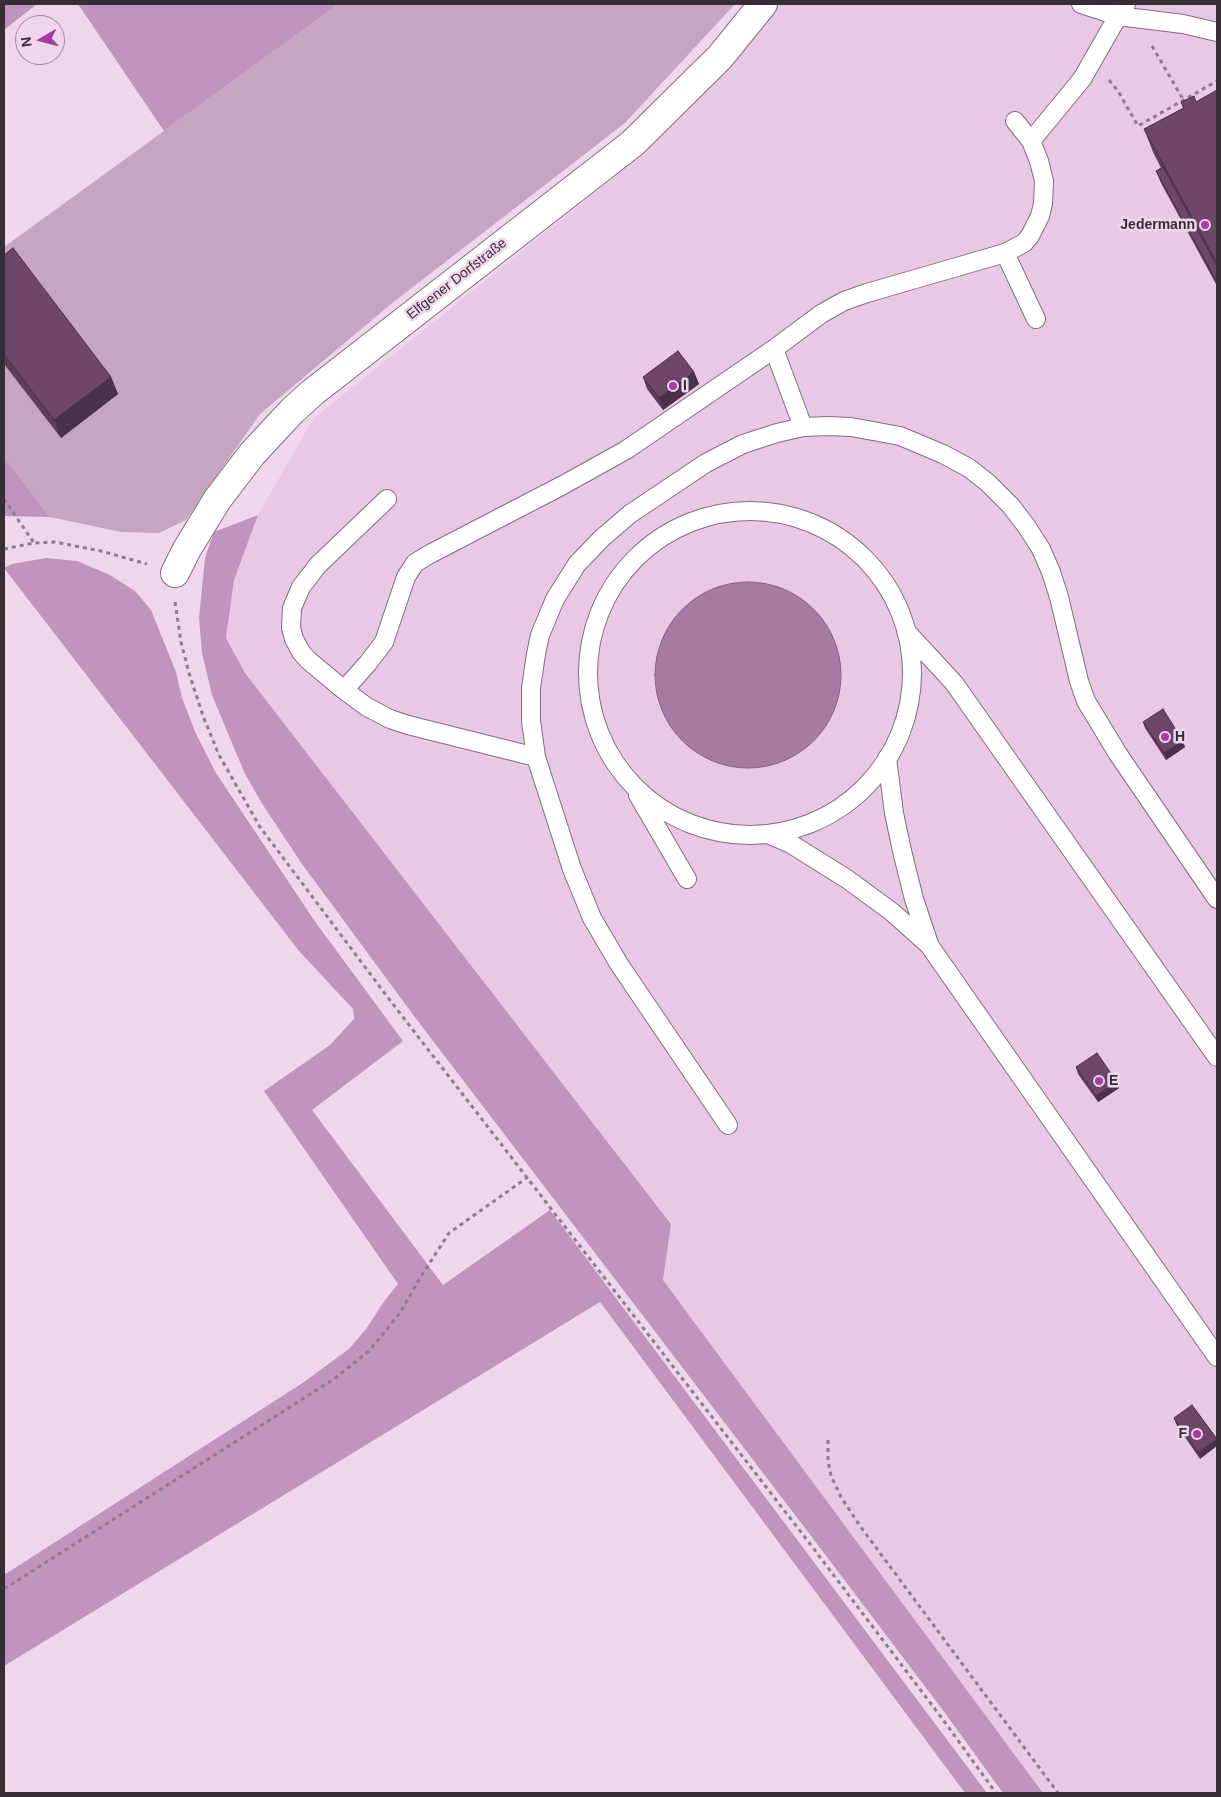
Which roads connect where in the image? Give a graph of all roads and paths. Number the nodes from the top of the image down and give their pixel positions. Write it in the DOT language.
graph roads {
  1 [pos="763,4"];
  2 [pos="1082,4"];
  3 [pos="1122,10"];
  4 [pos="1217,32"];
  5 [pos="1091,66"];
  6 [pos="1217,82"];
  7 [pos="1184,100"];
  8 [pos="1188,108"];
  9 [pos="1015,121"];
  10 [pos="1031,141"];
  11 [pos="1005,253"];
  12 [pos="1036,318"];
  13 [pos="774,349"];
  14 [pos="803,428"];
  15 [pos="4,499"];
  16 [pos="387,499"];
  17 [pos="34,542"];
  18 [pos="4,549"];
  19 [pos="175,573"];
  20 [pos="905,630"];
  21 [pos="344,690"];
  22 [pos="536,757"];
  23 [pos="887,758"];
  24 [pos="631,784"];
  25 [pos="768,834"];
  26 [pos="687,879"];
  27 [pos="1217,899"];
  28 [pos="929,945"];
  29 [pos="1217,1057"];
  30 [pos="728,1125"];
  31 [pos="528,1177"];
  32 [pos="1217,1357"];
  33 [pos="828,1440"];
  34 [pos="4,1589"];
  35 [pos="996,1793"];
  36 [pos="1058,1793"];
  1 -- 19 [label="street, Elfgener Dorfstraße"];
  2 -- 3 [label="lane"];
  3 -- 4 [label="lane"];
  3 -- 5 [label="lane"];
  3 -- 7 [label="path"];
  5 -- 7 [label="path"];
  5 -- 10 [label="lane"];
  6 -- 7 [label="path"];
  7 -- 8 [label="path"];
  9 -- 10 [label="lane"];
  10 -- 11 [label="lane"];
  11 -- 12 [label="lane"];
  11 -- 13 [label="lane"];
  13 -- 14 [label="lane"];
  13 -- 21 [label="lane"];
  14 -- 22 [label="lane"];
  14 -- 27 [label="lane"];
  15 -- 17 [label="path"];
  16 -- 21 [label="lane"];
  17 -- 18 [label="path"];
  17 -- 19 [label="path"];
  19 -- 31 [label="path"];
  20 -- 23 [label="lane"];
  20 -- 24 [label="lane"];
  20 -- 29 [label="lane"];
  21 -- 22 [label="lane"];
  22 -- 30 [label="lane"];
  23 -- 25 [label="lane"];
  23 -- 28 [label="lane"];
  24 -- 25 [label="lane"];
  24 -- 26 [label="lane"];
  25 -- 28 [label="lane"];
  28 -- 32 [label="lane"];
  31 -- 34 [label="path"];
  31 -- 35 [label="path"];
  33 -- 36 [label="path"];
}
